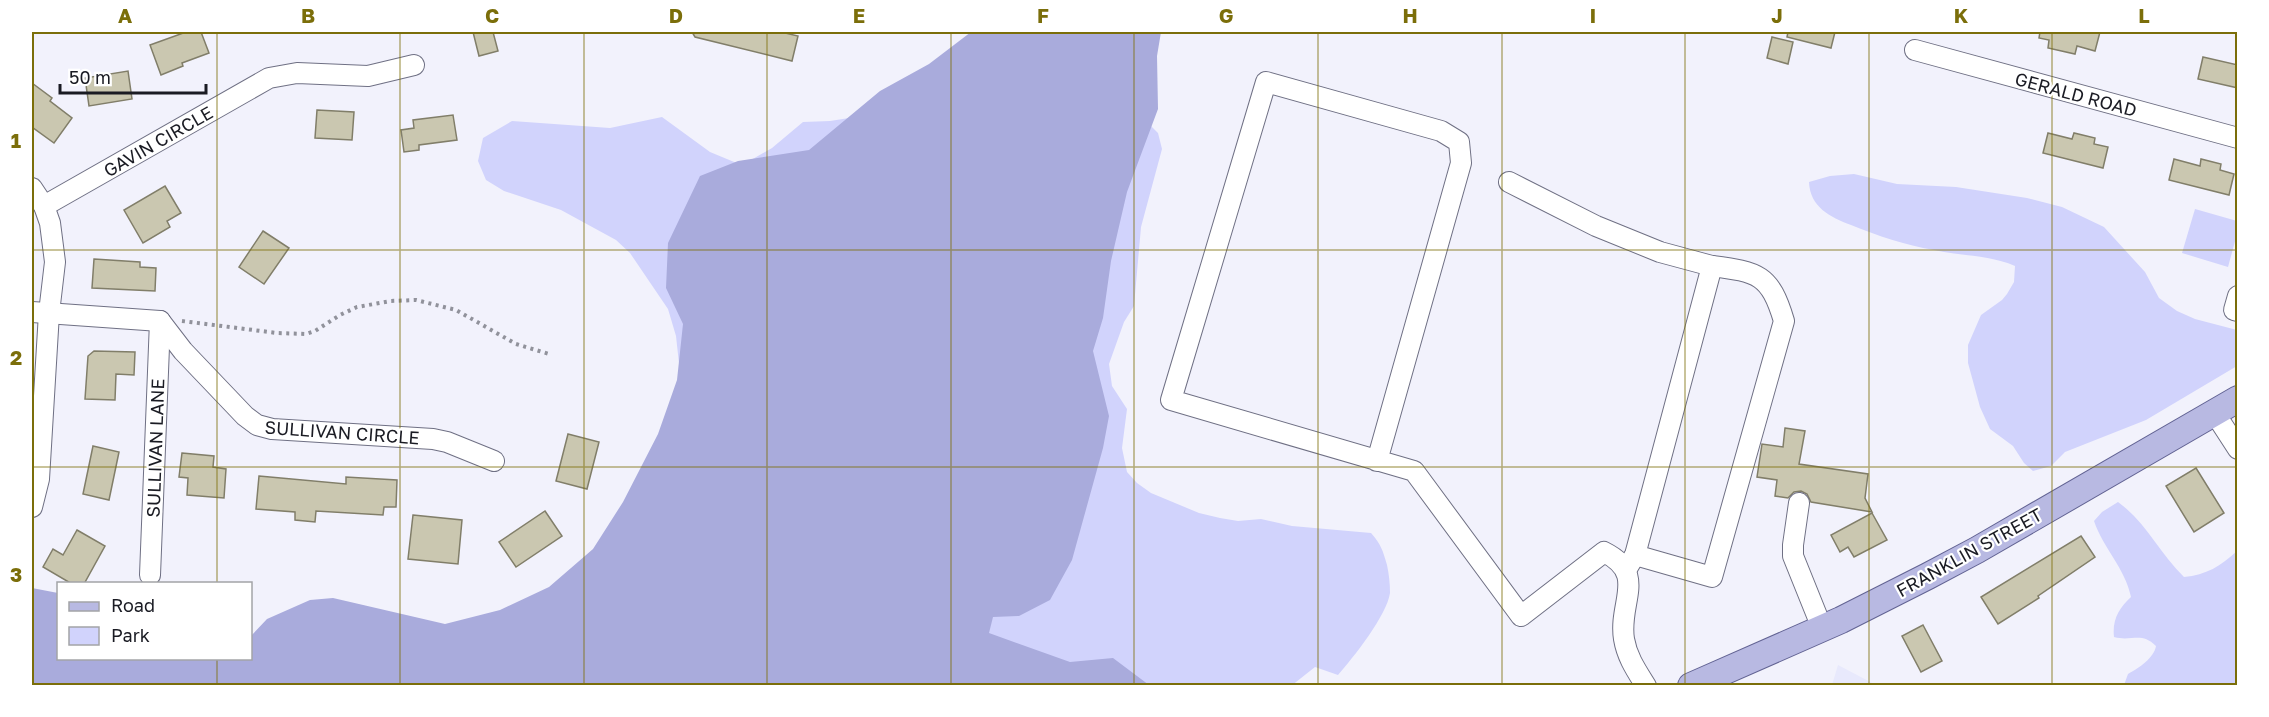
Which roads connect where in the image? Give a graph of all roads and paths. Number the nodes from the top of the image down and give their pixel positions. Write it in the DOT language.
graph roads {
  1 [pos="1915,50"];
  2 [pos="414,65"];
  3 [pos="2238,138"];
  4 [pos="1509,182"];
  5 [pos="32,188"];
  6 [pos="44,206"];
  7 [pos="1712,266"];
  8 [pos="2238,296"];
  9 [pos="2238,311"];
  10 [pos="40,313"];
  11 [pos="160,321"];
  12 [pos="549,354"];
  13 [pos="2238,399"];
  14 [pos="2214,412"];
  15 [pos="2238,449"];
  16 [pos="494,461"];
  17 [pos="1377,461"];
  18 [pos="1799,503"];
  19 [pos="32,507"];
  20 [pos="1630,562"];
  21 [pos="150,575"];
  22 [pos="1822,628"];
  23 [pos="1646,686"];
  24 [pos="1692,686"];
  1 -- 3 [label="street, GERALD ROAD"];
  2 -- 6 [label="street, GAVIN CIRCLE"];
  4 -- 7 [label="street"];
  5 -- 6 [label="street"];
  6 -- 10 [label="street"];
  7 -- 20 [label="street"];
  7 -- 20 [label="street"];
  8 -- 9 [label="street"];
  10 -- 11 [label="street"];
  10 -- 19 [label="street"];
  11 -- 12 [label="path"];
  11 -- 16 [label="street, SULLIVAN CIRCLE"];
  11 -- 21 [label="street, SULLIVAN LANE"];
  13 -- 14 [label="main road, FRANKLIN STREET"];
  14 -- 15 [label="street"];
  14 -- 22 [label="main road, FRANKLIN STREET"];
  17 -- 17 [label="street"];
  17 -- 20 [label="street"];
  18 -- 22 [label="street"];
  20 -- 23 [label="street"];
  22 -- 24 [label="main road, FRANKLIN STREET"];
}
